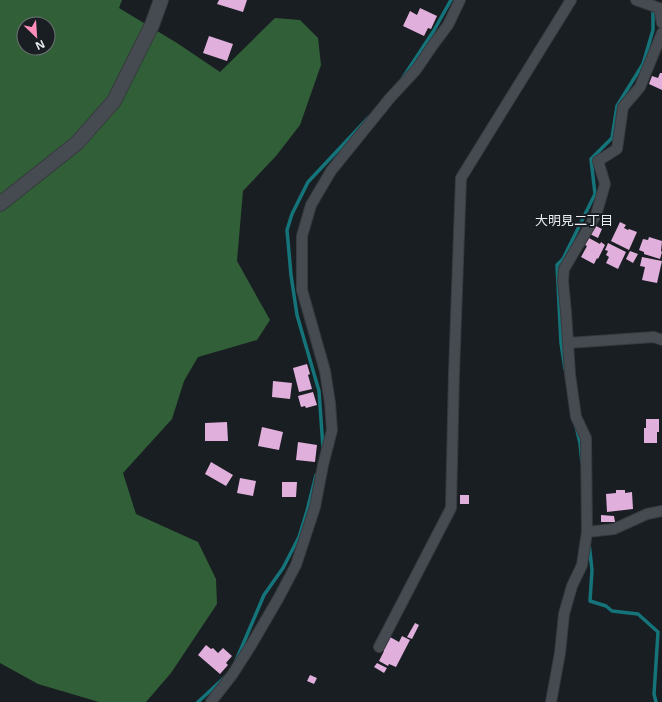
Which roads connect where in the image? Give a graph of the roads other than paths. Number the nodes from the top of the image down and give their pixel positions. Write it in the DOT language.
graph roads {
  1 [pos="161,0"];
  2 [pos="460,0"];
  3 [pos="571,0"];
  4 [pos="636,0"];
  5 [pos="662,23"];
  6 [pos="662,33"];
  7 [pos="0,204"];
  8 [pos="662,340"];
  9 [pos="568,343"];
  10 [pos="662,511"];
  11 [pos="586,532"];
  12 [pos="379,647"];
  13 [pos="211,702"];
  14 [pos="551,702"];
  1 -- 7 [label="main road"];
  2 -- 13 [label="street"];
  3 -- 12 [label="street"];
  4 -- 5 [label="street"];
  6 -- 9 [label="street"];
  8 -- 9 [label="street"];
  9 -- 11 [label="street"];
  10 -- 11 [label="street"];
  11 -- 14 [label="street"];
}
